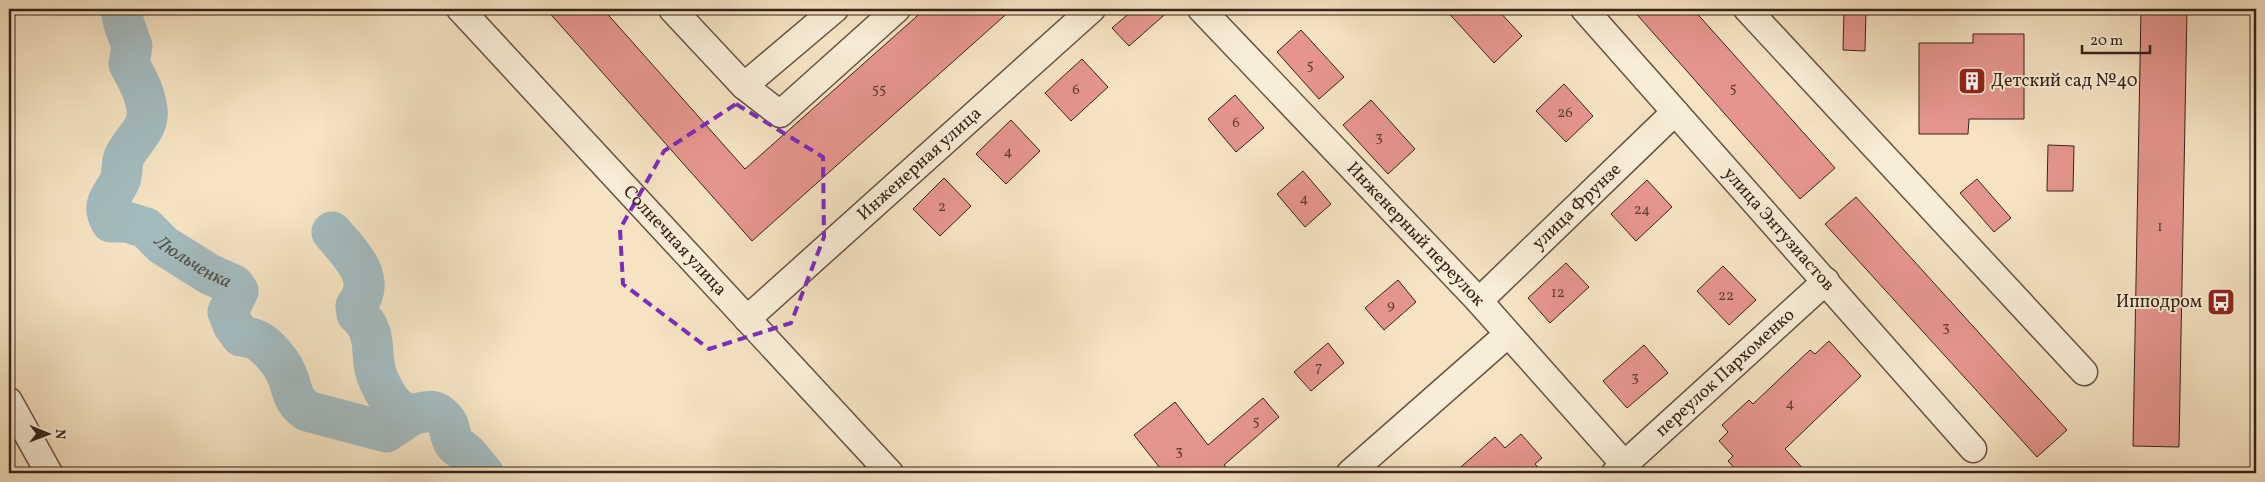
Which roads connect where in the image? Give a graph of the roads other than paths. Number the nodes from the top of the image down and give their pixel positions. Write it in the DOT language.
graph roads {
  1 [pos="460,9"];
  2 [pos="672,9"];
  3 [pos="834,9"];
  4 [pos="897,9"];
  5 [pos="1092,9"];
  6 [pos="1201,9"];
  7 [pos="1584,9"];
  8 [pos="1758,13"];
  9 [pos="744,86"];
  10 [pos="1675,112"];
  11 [pos="1826,281"];
  12 [pos="1480,301"];
  13 [pos="747,319"];
  14 [pos="1508,334"];
  15 [pos="2084,372"];
  16 [pos="9,402"];
  17 [pos="1973,449"];
  18 [pos="1620,469"];
  19 [pos="49,473"];
  20 [pos="890,473"];
  21 [pos="1350,473"];
  1 -- 13 [label="street, Солнечная улица"];
  2 -- 9 [label="street"];
  3 -- 9 [label="street"];
  4 -- 9 [label="street"];
  5 -- 13 [label="street, Инженерная улица"];
  6 -- 12 [label="street, Инженерный переулок"];
  7 -- 10 [label="street, улица Энтузиастов"];
  8 -- 15 [label="street"];
  10 -- 11 [label="street, улица Энтузиастов"];
  10 -- 12 [label="street, улица Фрунзе"];
  11 -- 17 [label="street, улица Энтузиастов"];
  11 -- 18 [label="street, переулок Пархоменко"];
  12 -- 14 [label="street, Инженерный переулок"];
  13 -- 20 [label="street, Солнечная улица"];
  14 -- 18 [label="street, Инженерный переулок"];
  14 -- 21 [label="street"];
  16 -- 19 [label="street"];
}
